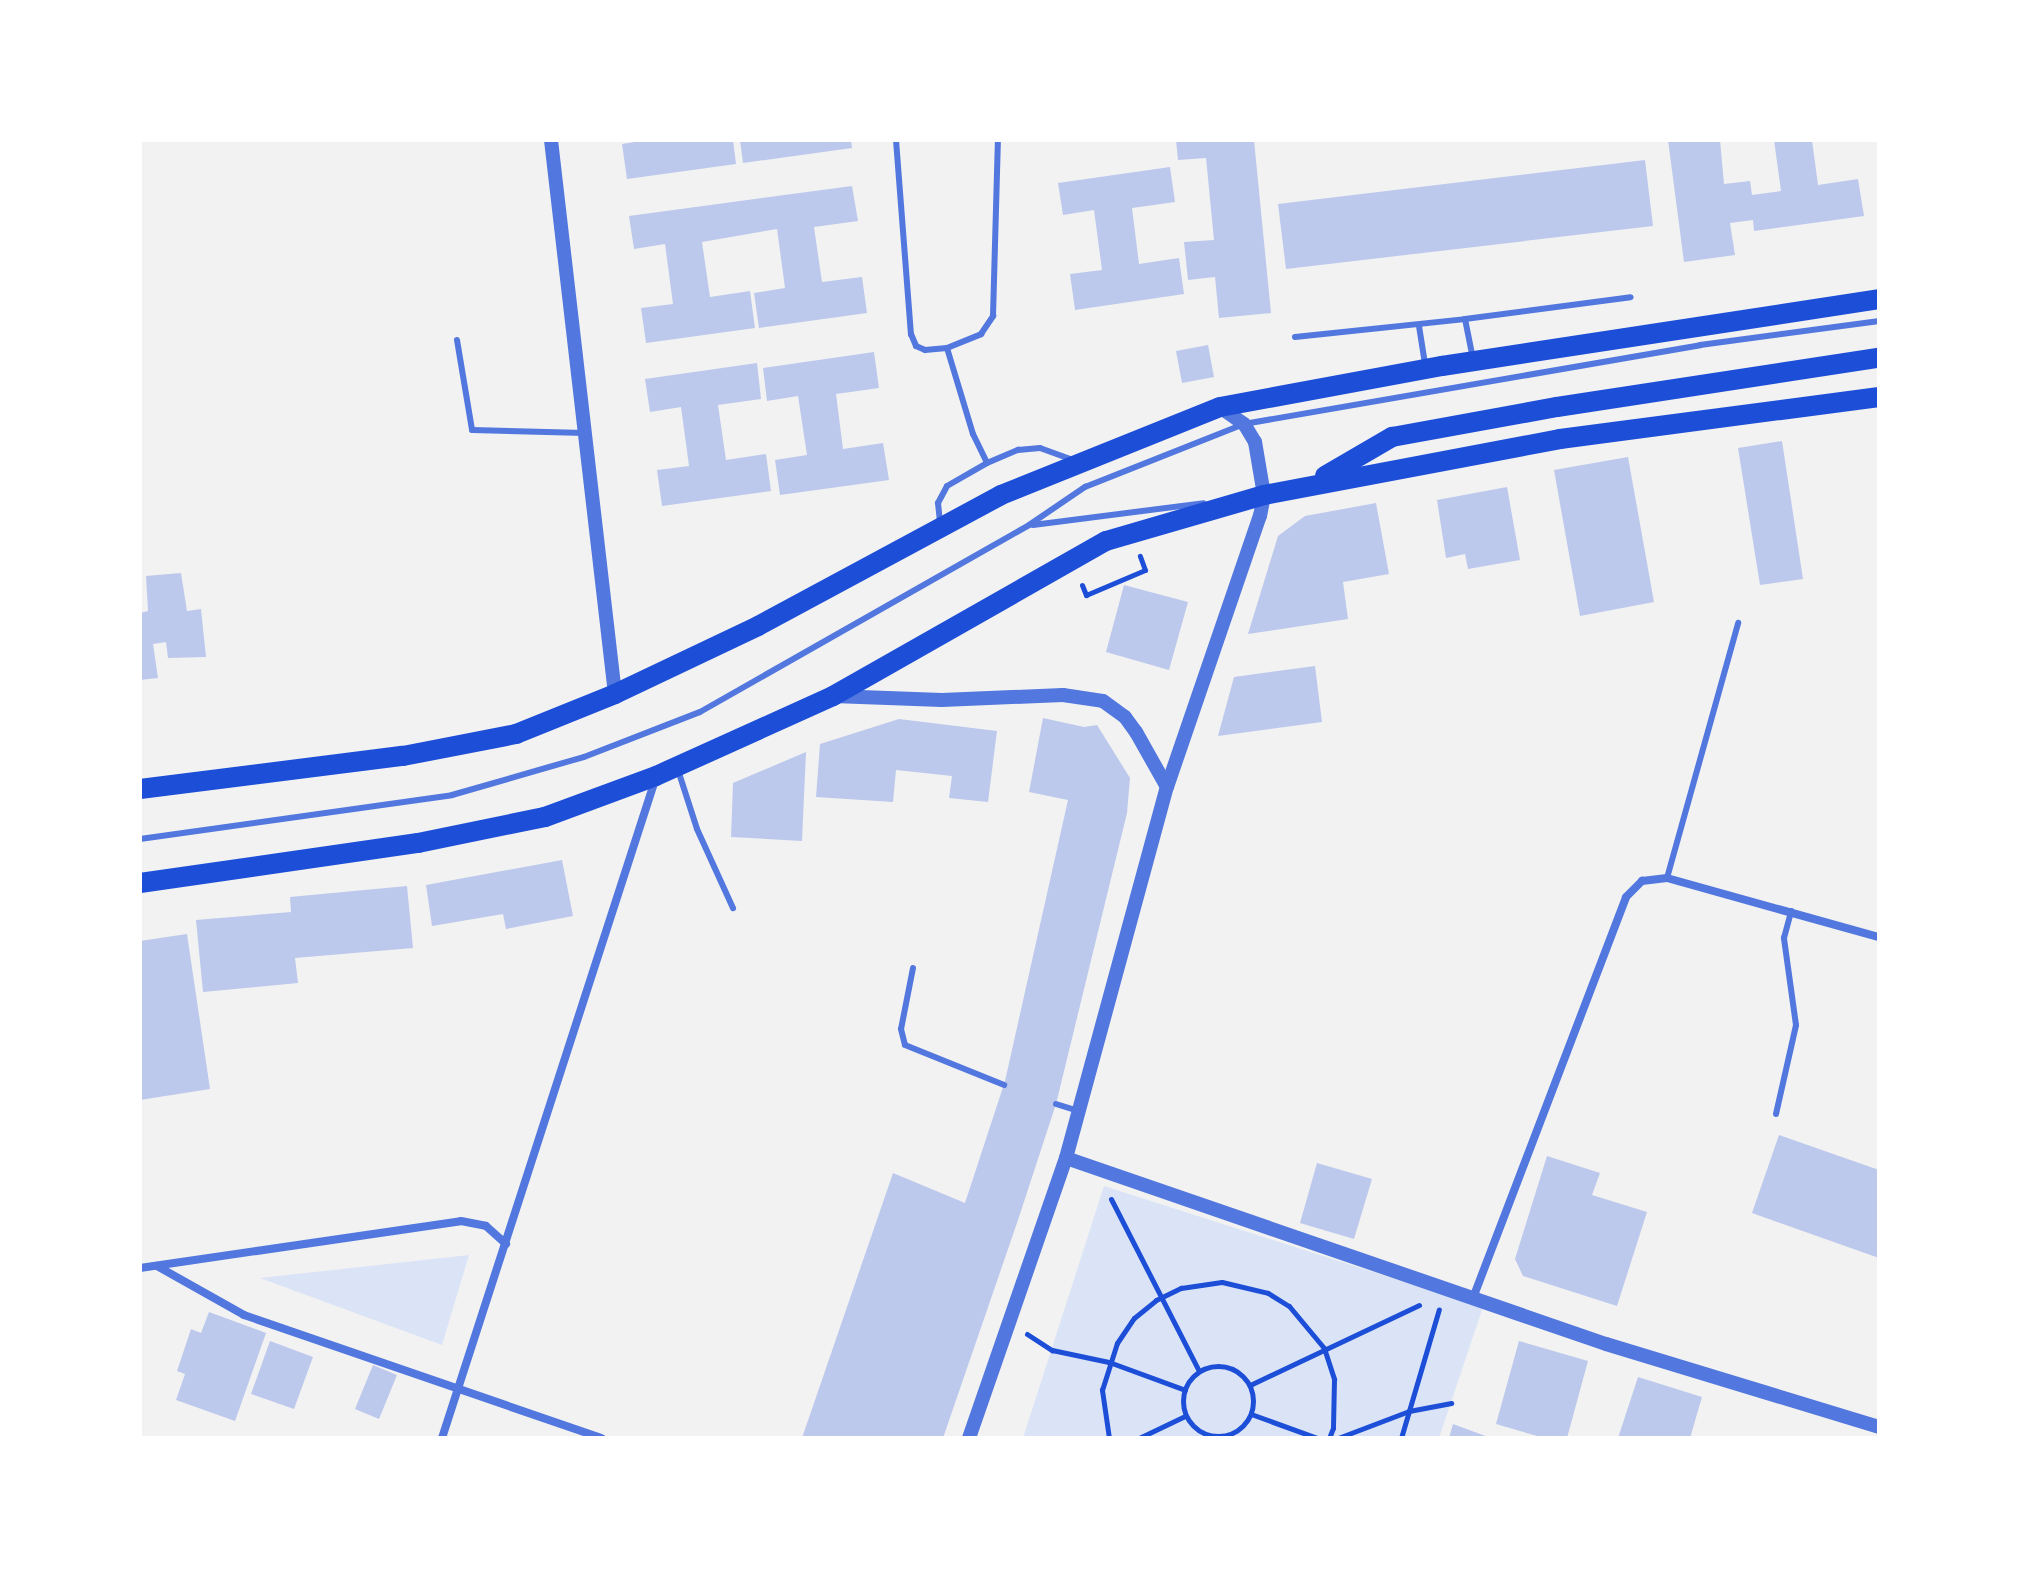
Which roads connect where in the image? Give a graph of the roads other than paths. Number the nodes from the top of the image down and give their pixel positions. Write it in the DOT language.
graph roads {
  1 [pos="551,140"];
  2 [pos="896,140"];
  3 [pos="998,140"];
  4 [pos="1631,297"];
  5 [pos="1879,299"];
  6 [pos="1465,319"];
  7 [pos="1879,321"];
  8 [pos="1419,326"];
  9 [pos="1295,337"];
  10 [pos="457,340"];
  11 [pos="947,348"];
  12 [pos="1879,358"];
  13 [pos="1474,362"];
  14 [pos="1425,369"];
  15 [pos="1879,397"];
  16 [pos="1220,407"];
  17 [pos="1244,424"];
  18 [pos="585,433"];
  19 [pos="1078,462"];
  20 [pos="987,463"];
  21 [pos="1311,484"];
  22 [pos="1264,495"];
  23 [pos="940,525"];
  24 [pos="1029,525"];
  25 [pos="1738,623"];
  26 [pos="615,694"];
  27 [pos="833,696"];
  28 [pos="676,766"];
  29 [pos="656,776"];
  30 [pos="1167,787"];
  31 [pos="140,789"];
  32 [pos="140,839"];
  33 [pos="1667,878"];
  34 [pos="140,883"];
  35 [pos="733,908"];
  36 [pos="1791,911"];
  37 [pos="1879,937"];
  38 [pos="913,968"];
  39 [pos="1004,1085"];
  40 [pos="1056,1104"];
  41 [pos="1079,1111"];
  42 [pos="1776,1114"];
  43 [pos="1066,1158"];
  44 [pos="506,1244"];
  45 [pos="157,1266"];
  46 [pos="140,1268"];
  47 [pos="1473,1298"];
  48 [pos="457,1390"];
  49 [pos="1879,1427"];
  50 [pos="442,1438"];
  51 [pos="601,1438"];
  52 [pos="969,1438"];
  1 -- 18 [label="street"];
  2 -- 11 [label="lane"];
  3 -- 11 [label="lane"];
  4 -- 6 [label="lane"];
  5 -- 13 [label="main road"];
  6 -- 8 [label="lane"];
  6 -- 13 [label="lane"];
  7 -- 17 [label="lane"];
  8 -- 9 [label="lane"];
  8 -- 14 [label="lane"];
  10 -- 18 [label="lane"];
  11 -- 20 [label="lane"];
  12 -- 21 [label="main road"];
  13 -- 14 [label="main road"];
  14 -- 16 [label="main road"];
  15 -- 21 [label="main road"];
  16 -- 17 [label="street"];
  16 -- 19 [label="main road"];
  17 -- 22 [label="street"];
  17 -- 24 [label="lane"];
  18 -- 26 [label="street"];
  19 -- 20 [label="lane"];
  19 -- 23 [label="main road"];
  20 -- 23 [label="lane"];
  21 -- 22 [label="main road"];
  22 -- 24 [label="lane"];
  22 -- 27 [label="main road"];
  22 -- 30 [label="street"];
  23 -- 26 [label="main road"];
  24 -- 32 [label="lane"];
  25 -- 33 [label="lane"];
  26 -- 31 [label="main road"];
  27 -- 28 [label="main road"];
  27 -- 30 [label="street"];
  28 -- 29 [label="main road"];
  28 -- 35 [label="lane"];
  29 -- 34 [label="main road"];
  29 -- 44 [label="street"];
  30 -- 41 [label="street"];
  33 -- 36 [label="street"];
  33 -- 47 [label="street"];
  36 -- 37 [label="street"];
  36 -- 42 [label="lane"];
  38 -- 39 [label="lane"];
  40 -- 41 [label="lane"];
  41 -- 43 [label="street"];
  43 -- 47 [label="street"];
  43 -- 52 [label="street"];
  44 -- 45 [label="street"];
  44 -- 48 [label="street"];
  45 -- 46 [label="street"];
  45 -- 48 [label="street"];
  47 -- 49 [label="street"];
  48 -- 50 [label="street"];
  48 -- 51 [label="street"];
}
